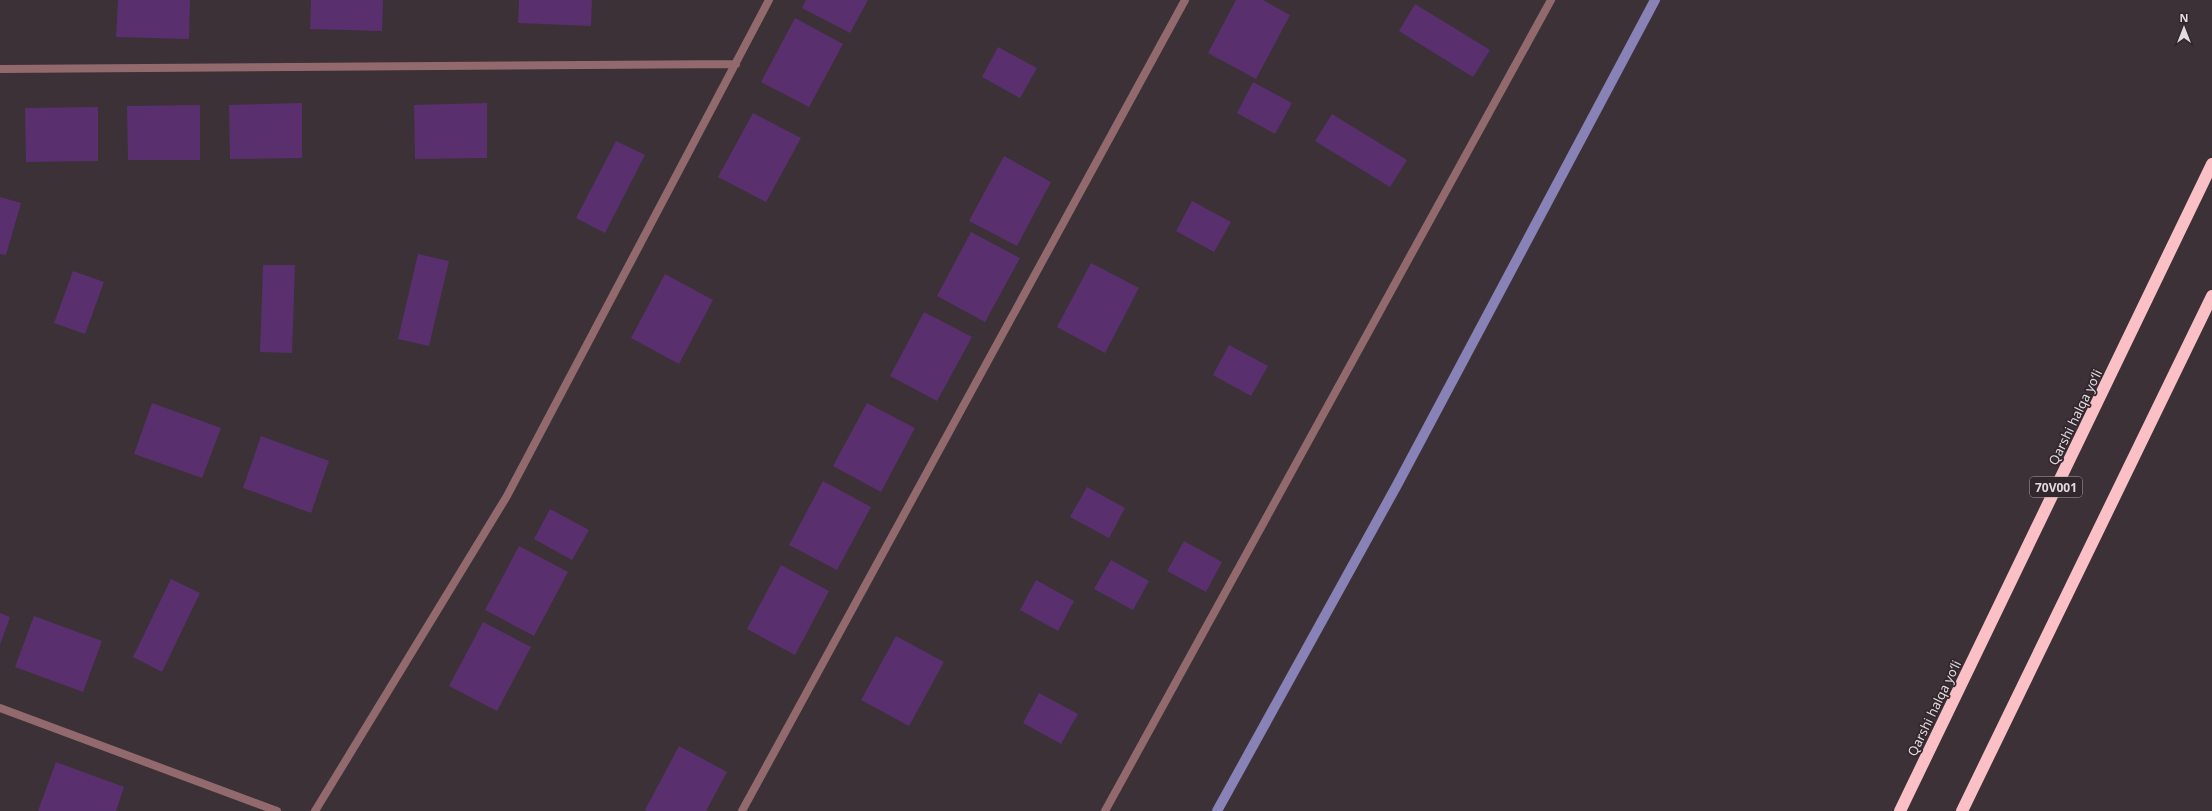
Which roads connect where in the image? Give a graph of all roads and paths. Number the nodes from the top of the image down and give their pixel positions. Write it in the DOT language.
graph roads {
  1 [pos="769,0"];
  2 [pos="1185,0"];
  3 [pos="1552,0"];
  4 [pos="736,64"];
  5 [pos="0,69"];
  6 [pos="2212,164"];
  7 [pos="2212,296"];
  8 [pos="0,708"];
  9 [pos="277,811"];
  10 [pos="315,811"];
  11 [pos="742,811"];
  12 [pos="1105,811"];
  13 [pos="1900,811"];
  14 [pos="1962,811"];
  1 -- 4 [label="street"];
  2 -- 11 [label="street"];
  3 -- 12 [label="street"];
  4 -- 5 [label="street"];
  4 -- 10 [label="street"];
  6 -- 13 [label="highway, Qarshi halqa yoʻli / 70V001"];
  7 -- 14 [label="highway"];
  8 -- 9 [label="street"];
}
